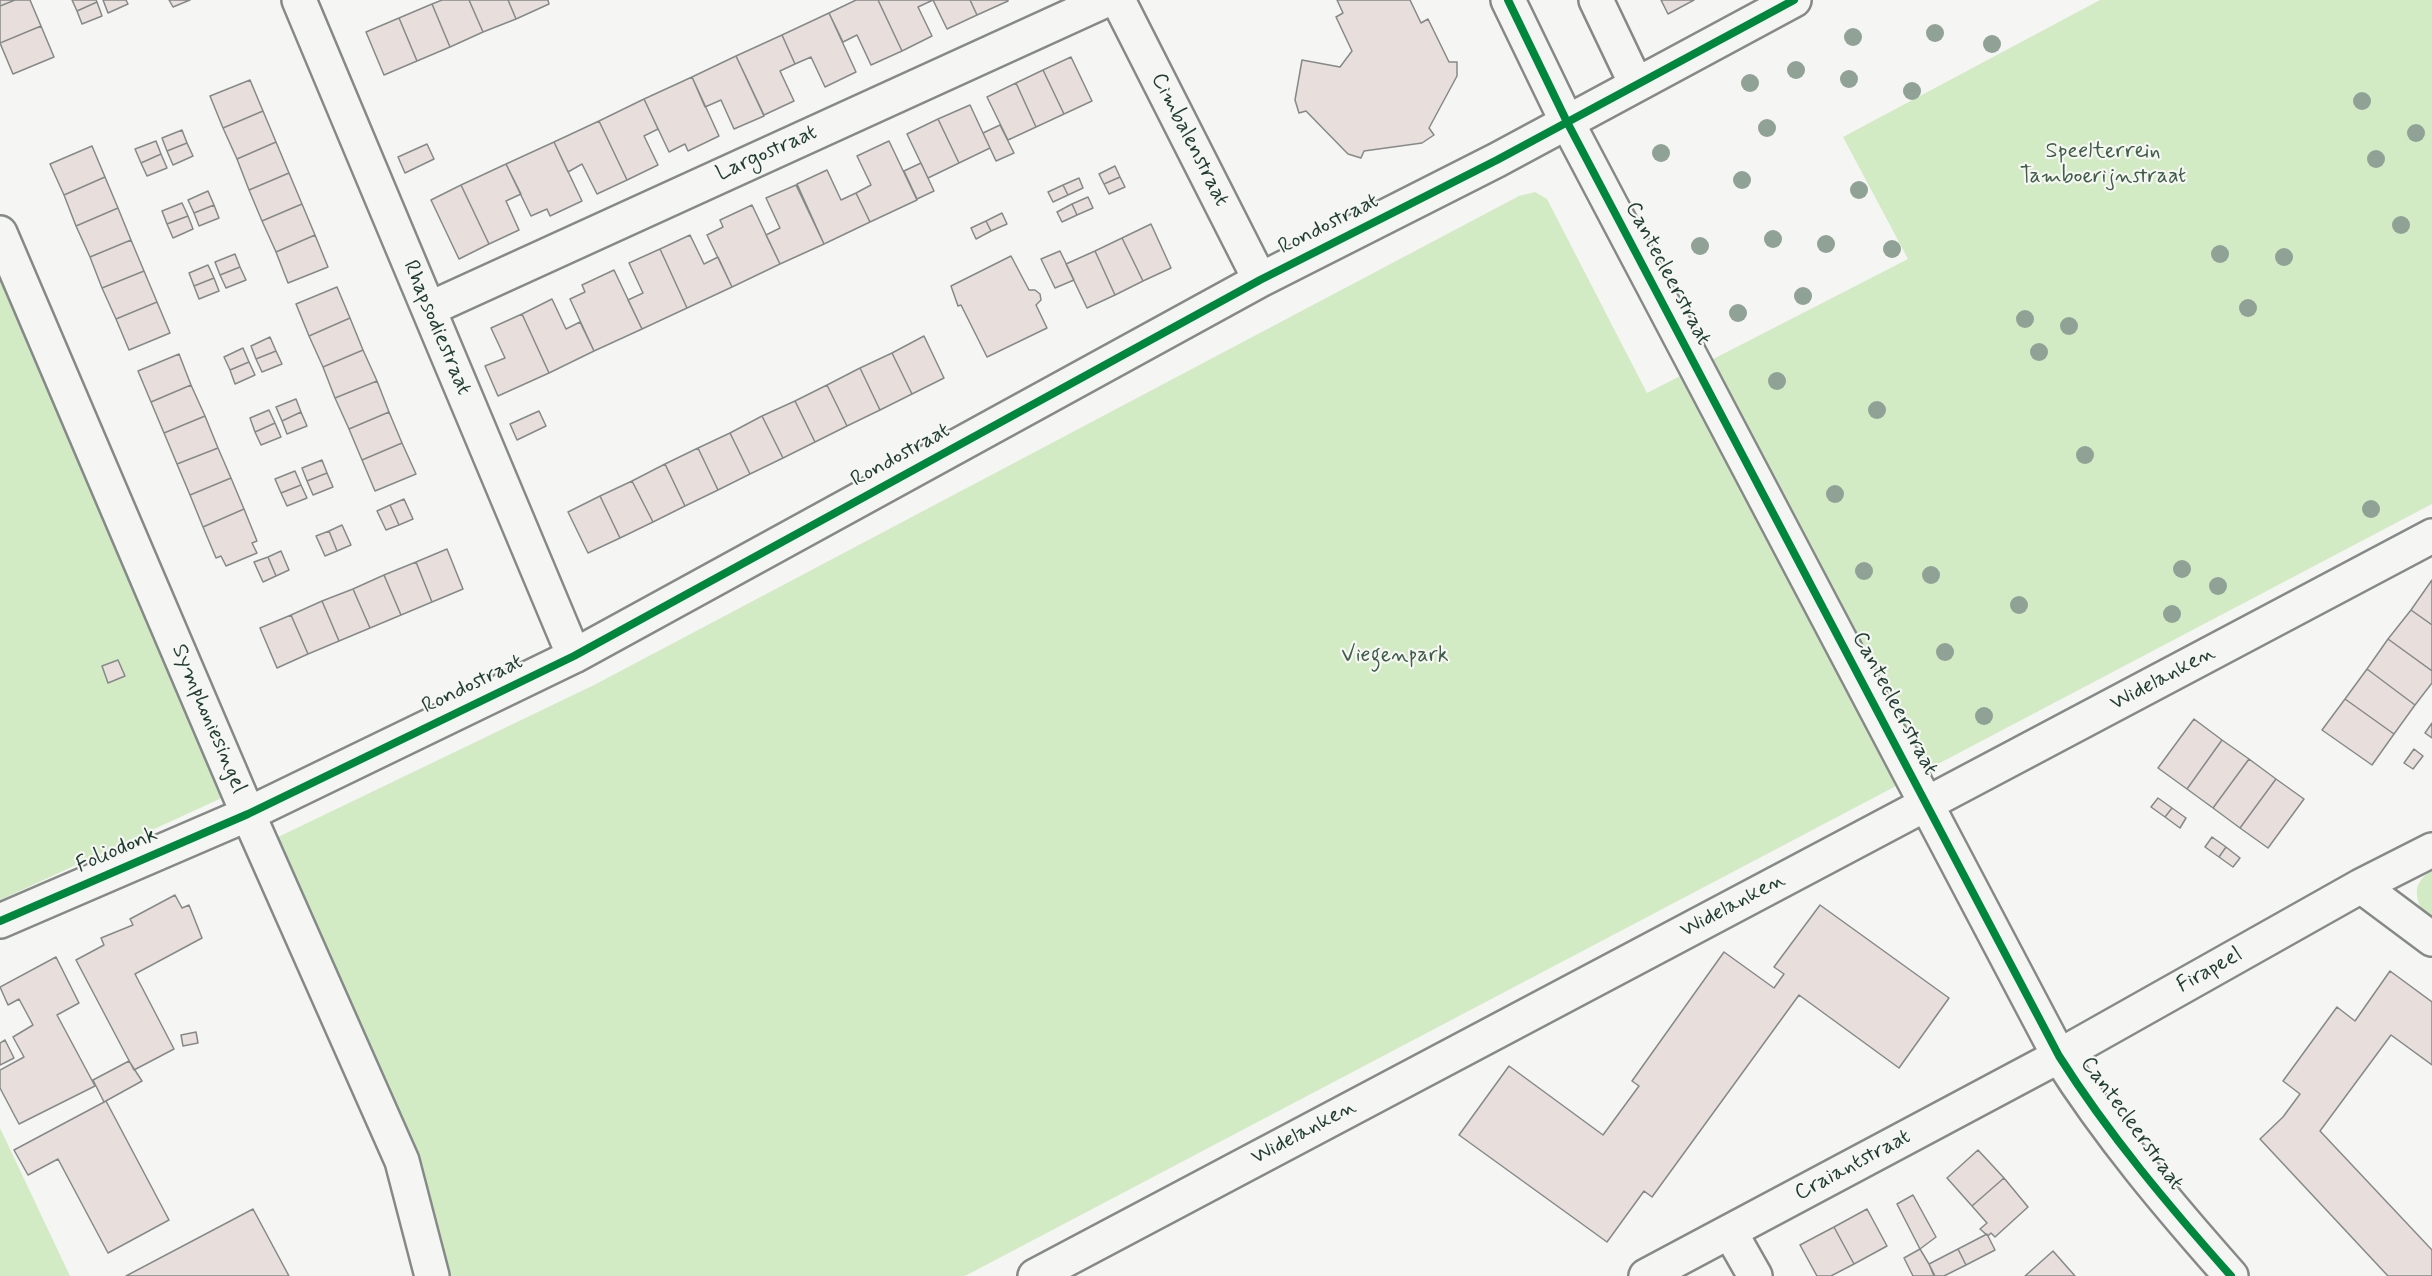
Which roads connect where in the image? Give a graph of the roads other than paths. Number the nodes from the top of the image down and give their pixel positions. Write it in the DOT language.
graph roads {
  1 [pos="1106,0"];
  2 [pos="1118,0"];
  3 [pos="1508,0"];
  4 [pos="1596,0"];
  5 [pos="1794,0"];
  6 [pos="307,3"];
  7 [pos="1636,84"];
  8 [pos="1567,122"];
  9 [pos="0,233"];
  10 [pos="1260,280"];
  11 [pos="429,309"];
  12 [pos="2432,536"];
  13 [pos="574,656"];
  14 [pos="1926,804"];
  15 [pos="248,814"];
  16 [pos="2432,850"];
  17 [pos="2361,886"];
  18 [pos="0,921"];
  19 [pos="2432,939"];
  20 [pos="2059,1056"];
  21 [pos="1730,1232"];
  22 [pos="432,1276"];
  23 [pos="1035,1276"];
  24 [pos="1646,1276"];
  25 [pos="1755,1276"];
  26 [pos="2231,1276"];
  1 -- 11 [label="street, Largostraat"];
  2 -- 10 [label="street, Cimbalenstraat"];
  3 -- 8 [label="street, Cantecleerstraat"];
  4 -- 7 [label="street"];
  5 -- 7 [label="street, Rondostraat"];
  6 -- 11 [label="street, Rhapsodiestraat"];
  7 -- 8 [label="street, Rondostraat"];
  8 -- 10 [label="street, Rondostraat"];
  8 -- 14 [label="street, Cantecleerstraat"];
  9 -- 15 [label="street, Symphoniesingel"];
  10 -- 13 [label="street, Rondostraat"];
  11 -- 13 [label="street, Rhapsodiestraat"];
  12 -- 14 [label="street, Widelanken"];
  13 -- 15 [label="street, Rondostraat"];
  14 -- 20 [label="street, Cantecleerstraat"];
  14 -- 23 [label="street, Widelanken"];
  15 -- 18 [label="street, Foliodonk"];
  15 -- 22 [label="street, Symphoniesingel"];
  16 -- 17 [label="street, Firapeel"];
  17 -- 19 [label="street"];
  17 -- 20 [label="street, Firapeel"];
  20 -- 21 [label="street, Craiantstraat"];
  20 -- 26 [label="street, Cantecleerstraat"];
  21 -- 24 [label="street, Craiantstraat"];
  21 -- 25 [label="street"];
}
